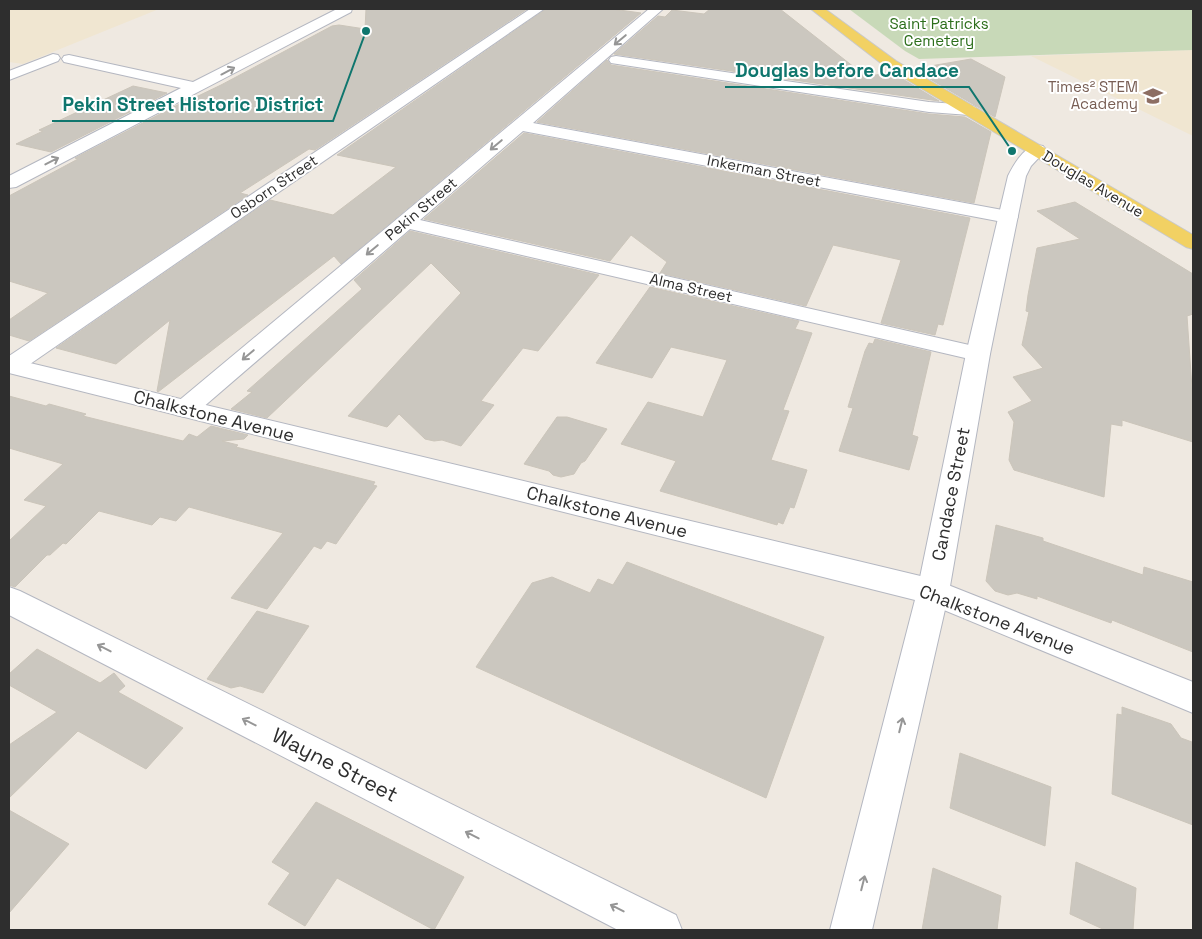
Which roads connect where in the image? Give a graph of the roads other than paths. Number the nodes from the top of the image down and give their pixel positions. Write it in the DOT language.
graph roads {
  1 [pos="346,9"];
  2 [pos="538,9"];
  3 [pos="657,9"];
  4 [pos="817,9"];
  5 [pos="53,58"];
  6 [pos="69,59"];
  7 [pos="616,60"];
  8 [pos="9,76"];
  9 [pos="196,87"];
  10 [pos="969,110"];
  11 [pos="520,125"];
  12 [pos="1037,150"];
  13 [pos="9,184"];
  14 [pos="1008,217"];
  15 [pos="405,222"];
  16 [pos="1193,243"];
  17 [pos="978,354"];
  18 [pos="10,366"];
  19 [pos="184,409"];
  20 [pos="933,592"];
  21 [pos="9,600"];
  22 [pos="1193,698"];
  23 [pos="661,930"];
  24 [pos="851,930"];
  9 -- 1 [label="street, one-way"];
  2 -- 18 [label="street, Osborn Street"];
  3 -- 11 [label="street, Pekin Street, one-way"];
  4 -- 10 [label="main road, Douglas Avenue"];
  5 -- 8 [label="street"];
  6 -- 9 [label="street"];
  7 -- 10 [label="street"];
  13 -- 9 [label="street, one-way"];
  10 -- 12 [label="main road, Douglas Avenue"];
  11 -- 14 [label="street, Inkerman Street"];
  11 -- 15 [label="street, Pekin Street, one-way"];
  12 -- 14 [label="street, Candace Street"];
  12 -- 16 [label="main road, Douglas Avenue"];
  14 -- 17 [label="street, Candace Street"];
  15 -- 17 [label="street, Alma Street"];
  15 -- 19 [label="street, Pekin Street, one-way"];
  17 -- 20 [label="street, Candace Street"];
  18 -- 19 [label="street, Chalkstone Avenue"];
  19 -- 20 [label="street, Chalkstone Avenue"];
  20 -- 22 [label="street, Chalkstone Avenue"];
  24 -- 20 [label="street, Candace Street, one-way"];
  23 -- 21 [label="street, Wayne Street, one-way"];
}
